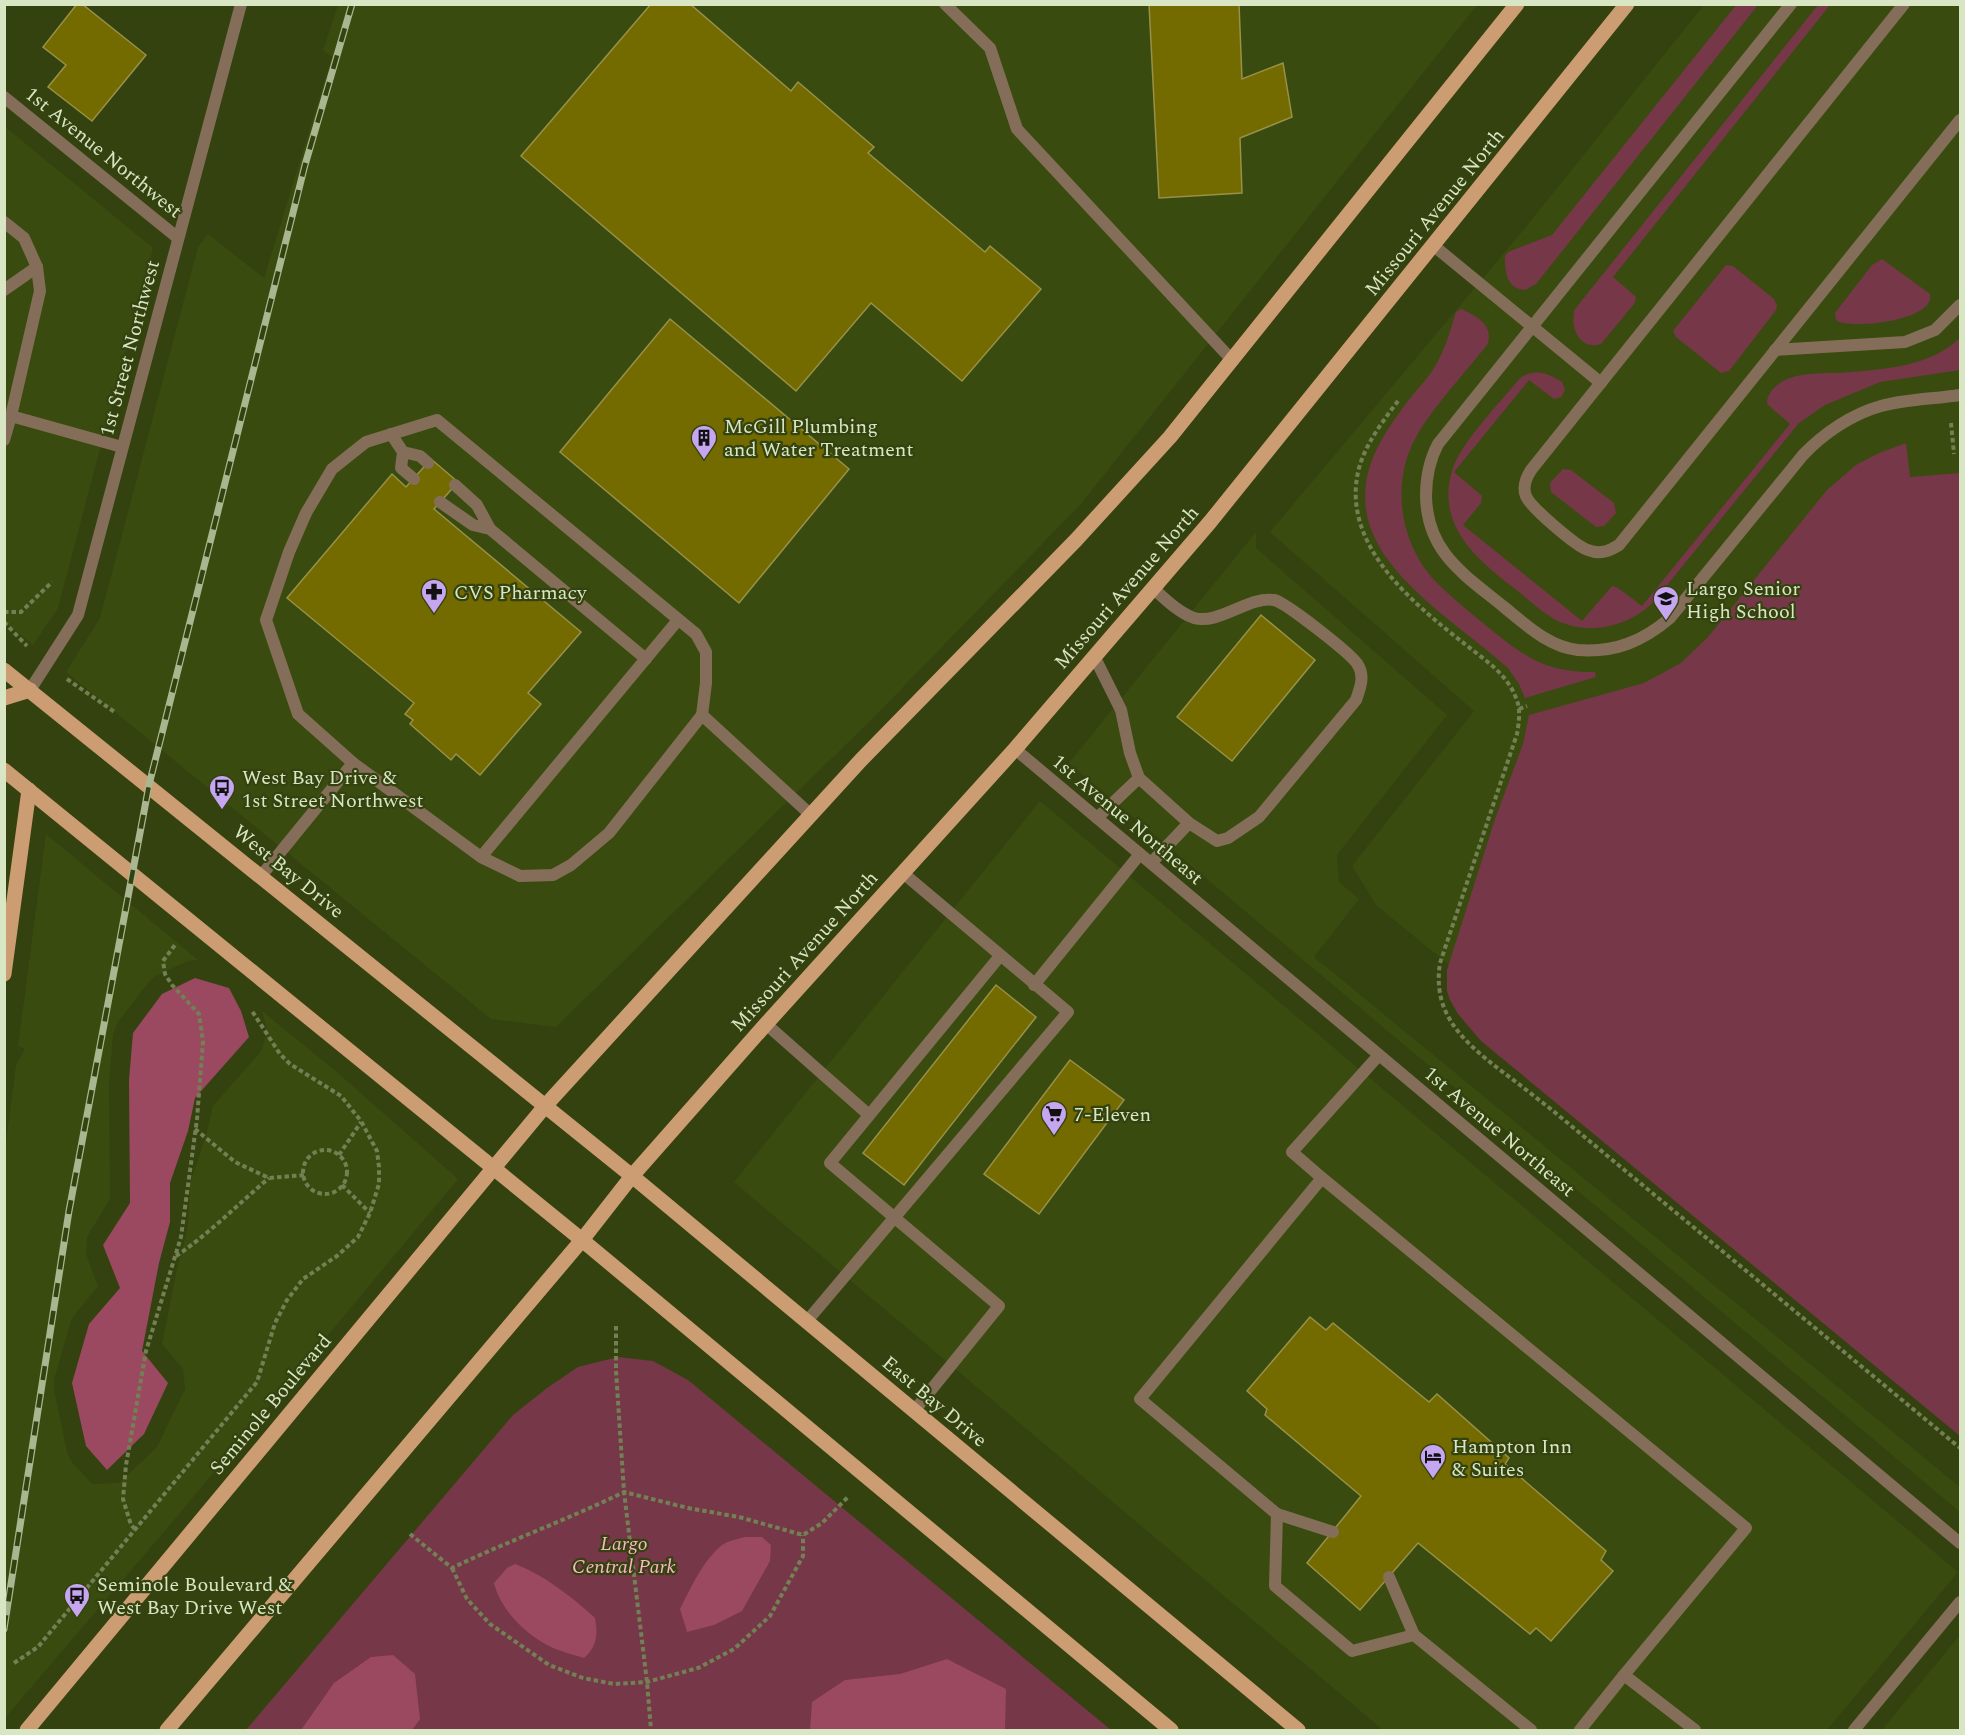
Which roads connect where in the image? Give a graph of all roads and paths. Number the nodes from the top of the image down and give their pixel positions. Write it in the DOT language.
graph roads {
  1 [pos="241,4"];
  2 [pos="945,4"];
  3 [pos="1517,4"];
  4 [pos="1627,4"];
  5 [pos="1791,4"];
  6 [pos="1904,4"];
  7 [pos="4,97"];
  8 [pos="1960,120"];
  9 [pos="4,222"];
  10 [pos="178,238"];
  11 [pos="1434,246"];
  12 [pos="37,267"];
  13 [pos="4,290"];
  14 [pos="1960,305"];
  15 [pos="1533,328"];
  16 [pos="1775,350"];
  17 [pos="1232,360"];
  18 [pos="1600,383"];
  19 [pos="1960,395"];
  20 [pos="1398,401"];
  21 [pos="11,416"];
  22 [pos="1951,422"];
  23 [pos="391,434"];
  24 [pos="4,440"];
  25 [pos="122,447"];
  26 [pos="403,452"];
  27 [pos="1954,454"];
  28 [pos="428,463"];
  29 [pos="414,479"];
  30 [pos="454,485"];
  31 [pos="440,502"];
  32 [pos="490,529"];
  33 [pos="52,582"];
  34 [pos="1153,588"];
  35 [pos="4,612"];
  36 [pos="678,620"];
  37 [pos="1094,656"];
  38 [pos="646,659"];
  39 [pos="4,670"];
  40 [pos="30,690"];
  41 [pos="4,698"];
  42 [pos="1527,706"];
  43 [pos="1519,708"];
  44 [pos="702,715"];
  45 [pos="1015,749"];
  46 [pos="353,763"];
  47 [pos="4,770"];
  48 [pos="1139,778"];
  49 [pos="29,790"];
  50 [pos="811,815"];
  51 [pos="1097,818"];
  52 [pos="1188,823"];
  53 [pos="1140,854"];
  54 [pos="482,857"];
  55 [pos="1151,863"];
  56 [pos="903,873"];
  57 [pos="261,876"];
  58 [pos="168,939"];
  59 [pos="1000,956"];
  60 [pos="4,974"];
  61 [pos="1034,985"];
  62 [pos="250,1005"];
  63 [pos="766,1024"];
  64 [pos="1379,1055"];
  65 [pos="546,1105"];
  66 [pos="868,1115"];
  67 [pos="361,1121"];
  68 [pos="195,1129"];
  69 [pos="339,1155"];
  70 [pos="494,1169"];
  71 [pos="304,1175"];
  72 [pos="632,1176"];
  73 [pos="269,1178"];
  74 [pos="1322,1178"];
  75 [pos="342,1185"];
  76 [pos="370,1213"];
  77 [pos="895,1217"];
  78 [pos="582,1240"];
  79 [pos="175,1257"];
  80 [pos="807,1321"];
  81 [pos="616,1326"];
  82 [pos="914,1411"];
  83 [pos="1960,1448"];
  84 [pos="624,1492"];
  85 [pos="849,1497"];
  86 [pos="1277,1515"];
  87 [pos="135,1529"];
  88 [pos="1333,1532"];
  89 [pos="410,1534"];
  90 [pos="803,1535"];
  91 [pos="1960,1543"];
  92 [pos="452,1568"];
  93 [pos="1389,1577"];
  94 [pos="1960,1602"];
  95 [pos="1414,1635"];
  96 [pos="14,1663"];
  97 [pos="1624,1675"];
  98 [pos="647,1682"];
  99 [pos="27,1731"];
  100 [pos="167,1731"];
  101 [pos="651,1731"];
  102 [pos="1171,1731"];
  103 [pos="1298,1731"];
  104 [pos="1531,1731"];
  105 [pos="1580,1731"];
  106 [pos="1695,1731"];
  107 [pos="1854,1731"];
  1 -- 10 [label="street, 1st Street Northwest"];
  2 -- 17 [label="street"];
  3 -- 17 [label="main road"];
  4 -- 11 [label="main road, Missouri Avenue North"];
  5 -- 15 [label="street"];
  6 -- 18 [label="street"];
  7 -- 10 [label="street, 1st Avenue Northwest"];
  8 -- 16 [label="street"];
  9 -- 12 [label="street"];
  10 -- 25 [label="street, 1st Street Northwest"];
  11 -- 15 [label="street"];
  11 -- 34 [label="main road, Missouri Avenue North"];
  12 -- 13 [label="street"];
  12 -- 21 [label="street"];
  14 -- 16 [label="street"];
  15 -- 18 [label="street"];
  15 -- 19 [label="street"];
  16 -- 18 [label="street"];
  17 -- 50 [label="main road"];
  20 -- 43 [label="path"];
  21 -- 24 [label="street"];
  21 -- 25 [label="street"];
  22 -- 27 [label="path"];
  23 -- 26 [label="street"];
  23 -- 36 [label="street"];
  23 -- 46 [label="street"];
  25 -- 40 [label="street, 1st Street Northwest"];
  26 -- 28 [label="street"];
  26 -- 29 [label="street"];
  30 -- 32 [label="street"];
  31 -- 32 [label="street"];
  32 -- 38 [label="street"];
  33 -- 35 [label="path"];
  34 -- 37 [label="main road, Missouri Avenue North"];
  34 -- 52 [label="street"];
  36 -- 38 [label="street"];
  36 -- 44 [label="street"];
  37 -- 45 [label="main road, Missouri Avenue North"];
  37 -- 48 [label="street"];
  38 -- 54 [label="street"];
  39 -- 40 [label="main road, West Bay Drive"];
  40 -- 41 [label="main road"];
  40 -- 57 [label="main road, West Bay Drive"];
  42 -- 43 [label="path"];
  43 -- 83 [label="path"];
  44 -- 50 [label="street"];
  44 -- 54 [label="street"];
  45 -- 51 [label="street, 1st Avenue Northeast"];
  45 -- 56 [label="main road, Missouri Avenue North"];
  46 -- 54 [label="street"];
  46 -- 57 [label="street"];
  47 -- 49 [label="main road"];
  48 -- 51 [label="street"];
  48 -- 52 [label="street"];
  49 -- 60 [label="main road"];
  49 -- 70 [label="main road"];
  50 -- 65 [label="main road"];
  51 -- 53 [label="street, 1st Avenue Northeast"];
  52 -- 55 [label="street"];
  53 -- 55 [label="street, 1st Avenue Northeast"];
  53 -- 61 [label="street"];
  55 -- 64 [label="street, 1st Avenue Northeast"];
  56 -- 59 [label="street"];
  56 -- 63 [label="main road, Missouri Avenue North"];
  57 -- 65 [label="main road, West Bay Drive"];
  58 -- 68 [label="path"];
  59 -- 61 [label="street"];
  59 -- 66 [label="street"];
  61 -- 77 [label="street"];
  62 -- 67 [label="path"];
  63 -- 66 [label="street"];
  63 -- 72 [label="main road, Missouri Avenue North"];
  64 -- 74 [label="street"];
  64 -- 91 [label="street, 1st Avenue Northeast"];
  65 -- 70 [label="main road, Seminole Boulevard"];
  65 -- 72 [label="main road, East Bay Drive"];
  66 -- 77 [label="street"];
  67 -- 69 [label="path"];
  67 -- 76 [label="path"];
  68 -- 73 [label="path"];
  68 -- 79 [label="path"];
  69 -- 71 [label="path"];
  69 -- 75 [label="path"];
  70 -- 78 [label="main road"];
  70 -- 99 [label="main road, Seminole Boulevard"];
  71 -- 73 [label="path"];
  71 -- 75 [label="path"];
  72 -- 78 [label="main road"];
  72 -- 80 [label="main road, East Bay Drive"];
  73 -- 79 [label="path"];
  74 -- 86 [label="street"];
  74 -- 97 [label="street"];
  75 -- 76 [label="path"];
  76 -- 87 [label="path"];
  77 -- 80 [label="street"];
  77 -- 82 [label="street"];
  78 -- 100 [label="main road"];
  78 -- 102 [label="main road"];
  79 -- 87 [label="path"];
  80 -- 82 [label="main road, East Bay Drive"];
  81 -- 84 [label="path"];
  82 -- 103 [label="main road, East Bay Drive"];
  84 -- 90 [label="path"];
  84 -- 92 [label="path"];
  84 -- 98 [label="path"];
  85 -- 90 [label="path"];
  86 -- 88 [label="street"];
  86 -- 95 [label="street"];
  87 -- 96 [label="path"];
  89 -- 92 [label="path"];
  90 -- 98 [label="path"];
  92 -- 98 [label="path"];
  93 -- 95 [label="street"];
  94 -- 107 [label="street"];
  95 -- 104 [label="street"];
  97 -- 105 [label="street"];
  97 -- 106 [label="street"];
  98 -- 101 [label="path"];
}
